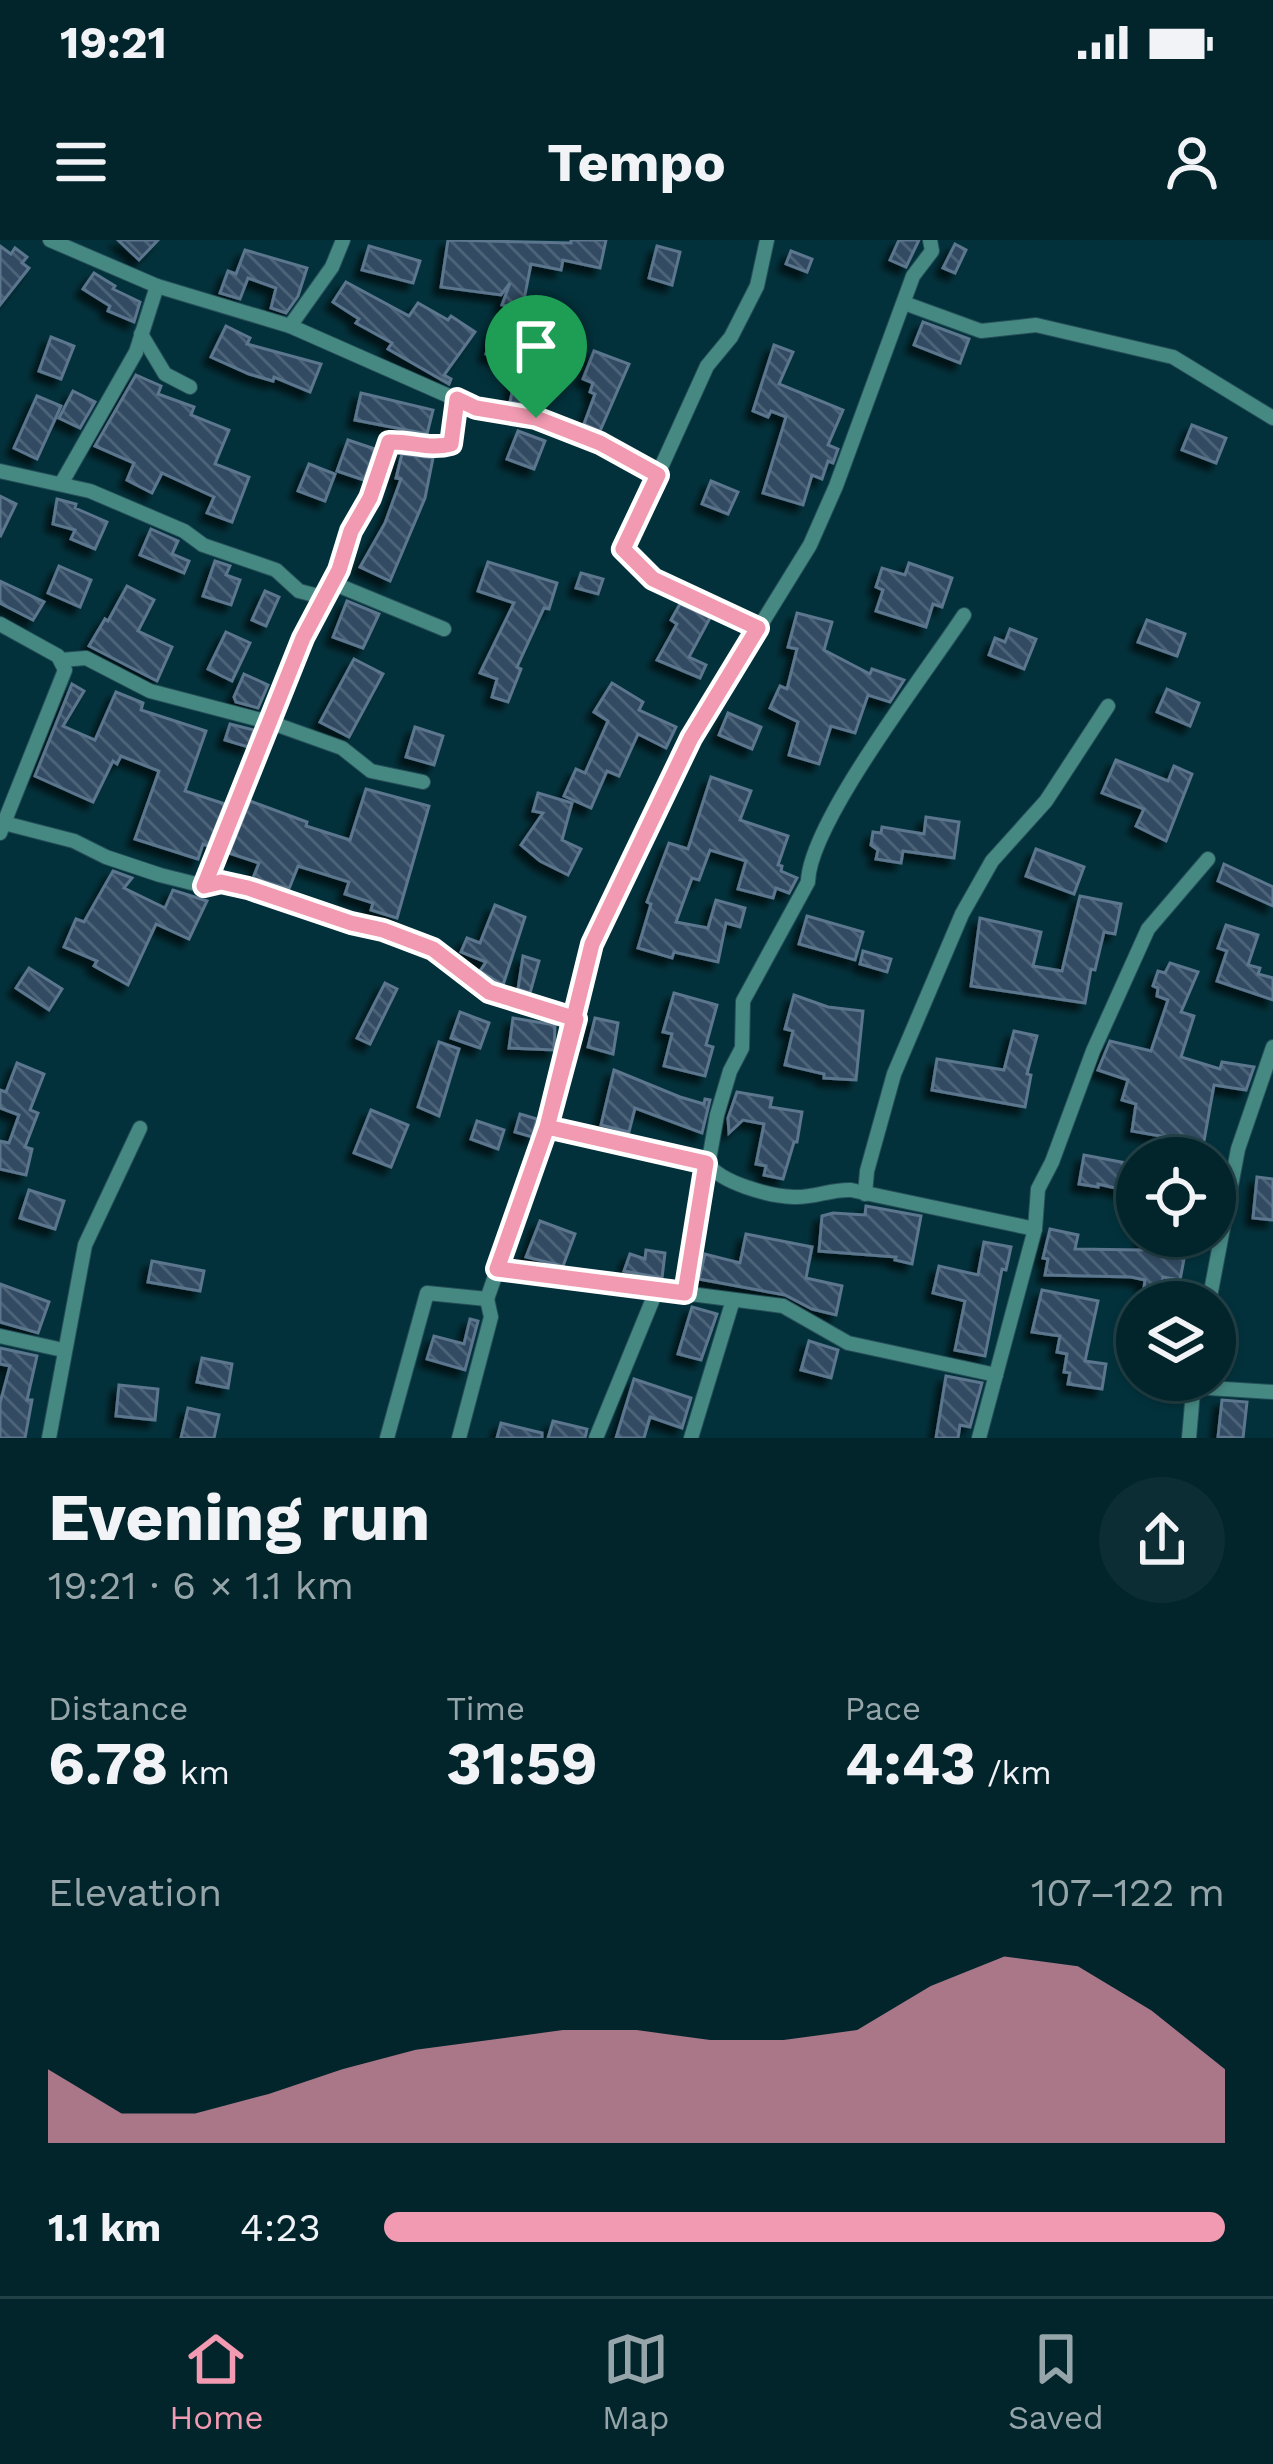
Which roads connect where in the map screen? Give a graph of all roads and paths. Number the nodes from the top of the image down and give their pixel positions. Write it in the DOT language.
graph roads {
  1 [pos="50,240"];
  2 [pos="343,240"];
  3 [pos="767,240"];
  4 [pos="930,240"];
  5 [pos="157,286"];
  6 [pos="904,303"];
  7 [pos="290,326"];
  8 [pos="141,334"];
  9 [pos="190,387"];
  10 [pos="457,399"];
  11 [pos="1273,418"];
  12 [pos="0,471"];
  13 [pos="658,475"];
  14 [pos="62,484"];
  15 [pos="328,590"];
  16 [pos="964,615"];
  17 [pos="3,627"];
  18 [pos="758,628"];
  19 [pos="444,629"];
  20 [pos="61,660"];
  21 [pos="1108,706"];
  22 [pos="272,723"];
  23 [pos="423,782"];
  24 [pos="2,828"];
  25 [pos="1208,859"];
  26 [pos="204,886"];
  27 [pos="576,1019"];
  28 [pos="1273,1047"];
  29 [pos="1265,1090"];
  30 [pos="140,1127"];
  31 [pos="547,1127"];
  32 [pos="706,1163"];
  33 [pos="865,1194"];
  34 [pos="1035,1229"];
  35 [pos="497,1269"];
  36 [pos="1213,1281"];
  37 [pos="657,1289"];
  38 [pos="685,1293"];
  39 [pos="487,1299"];
  40 [pos="733,1300"];
  41 [pos="0,1336"];
  42 [pos="63,1350"];
  43 [pos="996,1375"];
  44 [pos="1236,1388"];
  45 [pos="1273,1392"];
  46 [pos="1192,1401"];
  47 [pos="49,1438"];
  48 [pos="387,1438"];
  49 [pos="459,1438"];
  50 [pos="596,1438"];
  51 [pos="692,1438"];
  52 [pos="979,1438"];
  53 [pos="1189,1438"];
  1 -- 5 [label="street"];
  2 -- 7 [label="street"];
  3 -- 13 [label="street"];
  4 -- 6 [label="street"];
  5 -- 7 [label="street"];
  5 -- 8 [label="street"];
  6 -- 11 [label="street"];
  6 -- 18 [label="street"];
  7 -- 10 [label="street"];
  8 -- 9 [label="street"];
  8 -- 14 [label="street"];
  10 -- 13 [label="street"];
  10 -- 15 [label="street"];
  12 -- 14 [label="street"];
  13 -- 18 [label="street"];
  14 -- 15 [label="street"];
  15 -- 19 [label="street"];
  15 -- 22 [label="street"];
  16 -- 32 [label="street"];
  17 -- 20 [label="street"];
  18 -- 27 [label="street"];
  20 -- 22 [label="street"];
  20 -- 24 [label="street"];
  21 -- 33 [label="street"];
  22 -- 23 [label="street"];
  22 -- 26 [label="street"];
  24 -- 26 [label="street"];
  25 -- 34 [label="street"];
  26 -- 27 [label="street"];
  27 -- 31 [label="street"];
  28 -- 29 [label="street"];
  29 -- 36 [label="street"];
  30 -- 42 [label="street"];
  31 -- 32 [label="street"];
  31 -- 35 [label="street"];
  32 -- 33 [label="street"];
  32 -- 38 [label="street"];
  33 -- 34 [label="street"];
  34 -- 43 [label="street"];
  35 -- 37 [label="street"];
  35 -- 39 [label="street"];
  37 -- 38 [label="street"];
  37 -- 50 [label="street"];
  38 -- 40 [label="street"];
  39 -- 48 [label="street"];
  39 -- 49 [label="street"];
  40 -- 43 [label="street"];
  40 -- 51 [label="street"];
  41 -- 42 [label="street"];
  42 -- 47 [label="street"];
  43 -- 52 [label="street"];
  44 -- 45 [label="street"];
  46 -- 53 [label="street"];
}
